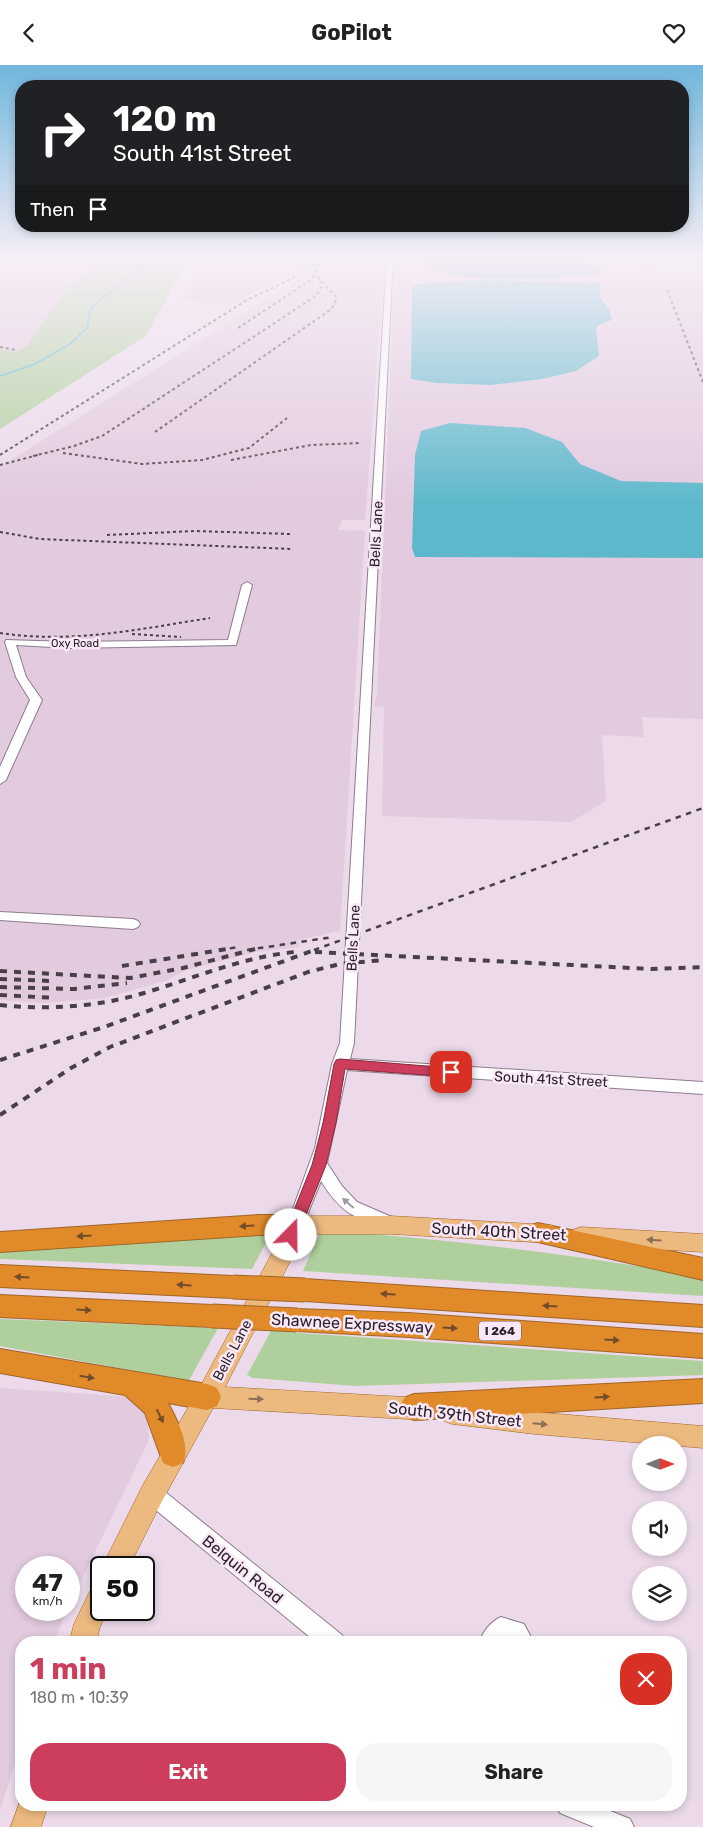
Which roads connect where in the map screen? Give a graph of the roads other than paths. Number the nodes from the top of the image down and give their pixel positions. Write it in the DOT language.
graph roads {
  1 [pos="386,339"];
  2 [pos="247,585"];
  3 [pos="0,780"];
  4 [pos="0,916"];
  5 [pos="133,924"];
  6 [pos="340,1064"];
  7 [pos="703,1087"];
  8 [pos="319,1165"];
  9 [pos="295,1225"];
  10 [pos="391,1225"];
  11 [pos="538,1233"];
  12 [pos="0,1242"];
  13 [pos="703,1243"];
  14 [pos="703,1269"];
  15 [pos="0,1276"];
  16 [pos="0,1306"];
  17 [pos="703,1317"];
  18 [pos="703,1346"];
  19 [pos="0,1361"];
  20 [pos="134,1385"];
  21 [pos="703,1391"];
  22 [pos="207,1397"];
  23 [pos="414,1407"];
  24 [pos="703,1437"];
  25 [pos="173,1454"];
  26 [pos="152,1494"];
  27 [pos="121,1556"];
  28 [pos="90,1618"];
  29 [pos="84,1636"];
  30 [pos="325,1636"];
  31 [pos="495,1636"];
  32 [pos="520,1636"];
  33 [pos="31,1811"];
  34 [pos="583,1811"];
  35 [pos="26,1827"];
  36 [pos="622,1827"];
  1 -- 6 [label="street, Bells Lane"];
  2 -- 3 [label="street, Oxy Road"];
  4 -- 5 [label="street"];
  6 -- 7 [label="street, South 41st Street"];
  6 -- 8 [label="street, Bells Lane"];
  8 -- 9 [label="street, Bells Lane"];
  10 -- 8 [label="street, one-way"];
  9 -- 10 [label="main road, South 40th Street"];
  9 -- 12 [label="highway, one-way"];
  9 -- 22 [label="main road, Bells Lane"];
  10 -- 11 [label="main road, South 40th Street"];
  13 -- 11 [label="main road, South 40th Street, one-way"];
  11 -- 14 [label="highway"];
  17 -- 15 [label="highway, Shawnee Expressway / I 264, one-way, bridge"];
  16 -- 18 [label="highway, Shawnee Expressway / I 264, one-way, bridge"];
  19 -- 20 [label="highway, one-way"];
  20 -- 22 [label="highway"];
  20 -- 25 [label="highway, one-way"];
  23 -- 21 [label="highway, one-way"];
  22 -- 23 [label="main road, South 39th Street, one-way"];
  22 -- 25 [label="main road, Bells Lane"];
  23 -- 24 [label="main road, South 39th Street, one-way"];
  25 -- 26 [label="main road, Bells Lane"];
  26 -- 27 [label="main road, Bells Lane"];
  26 -- 30 [label="street, Belquin Road"];
  28 -- 29 [label="main road"];
  31 -- 32 [label="street"];
  33 -- 35 [label="main road"];
  34 -- 36 [label="street"];
}
